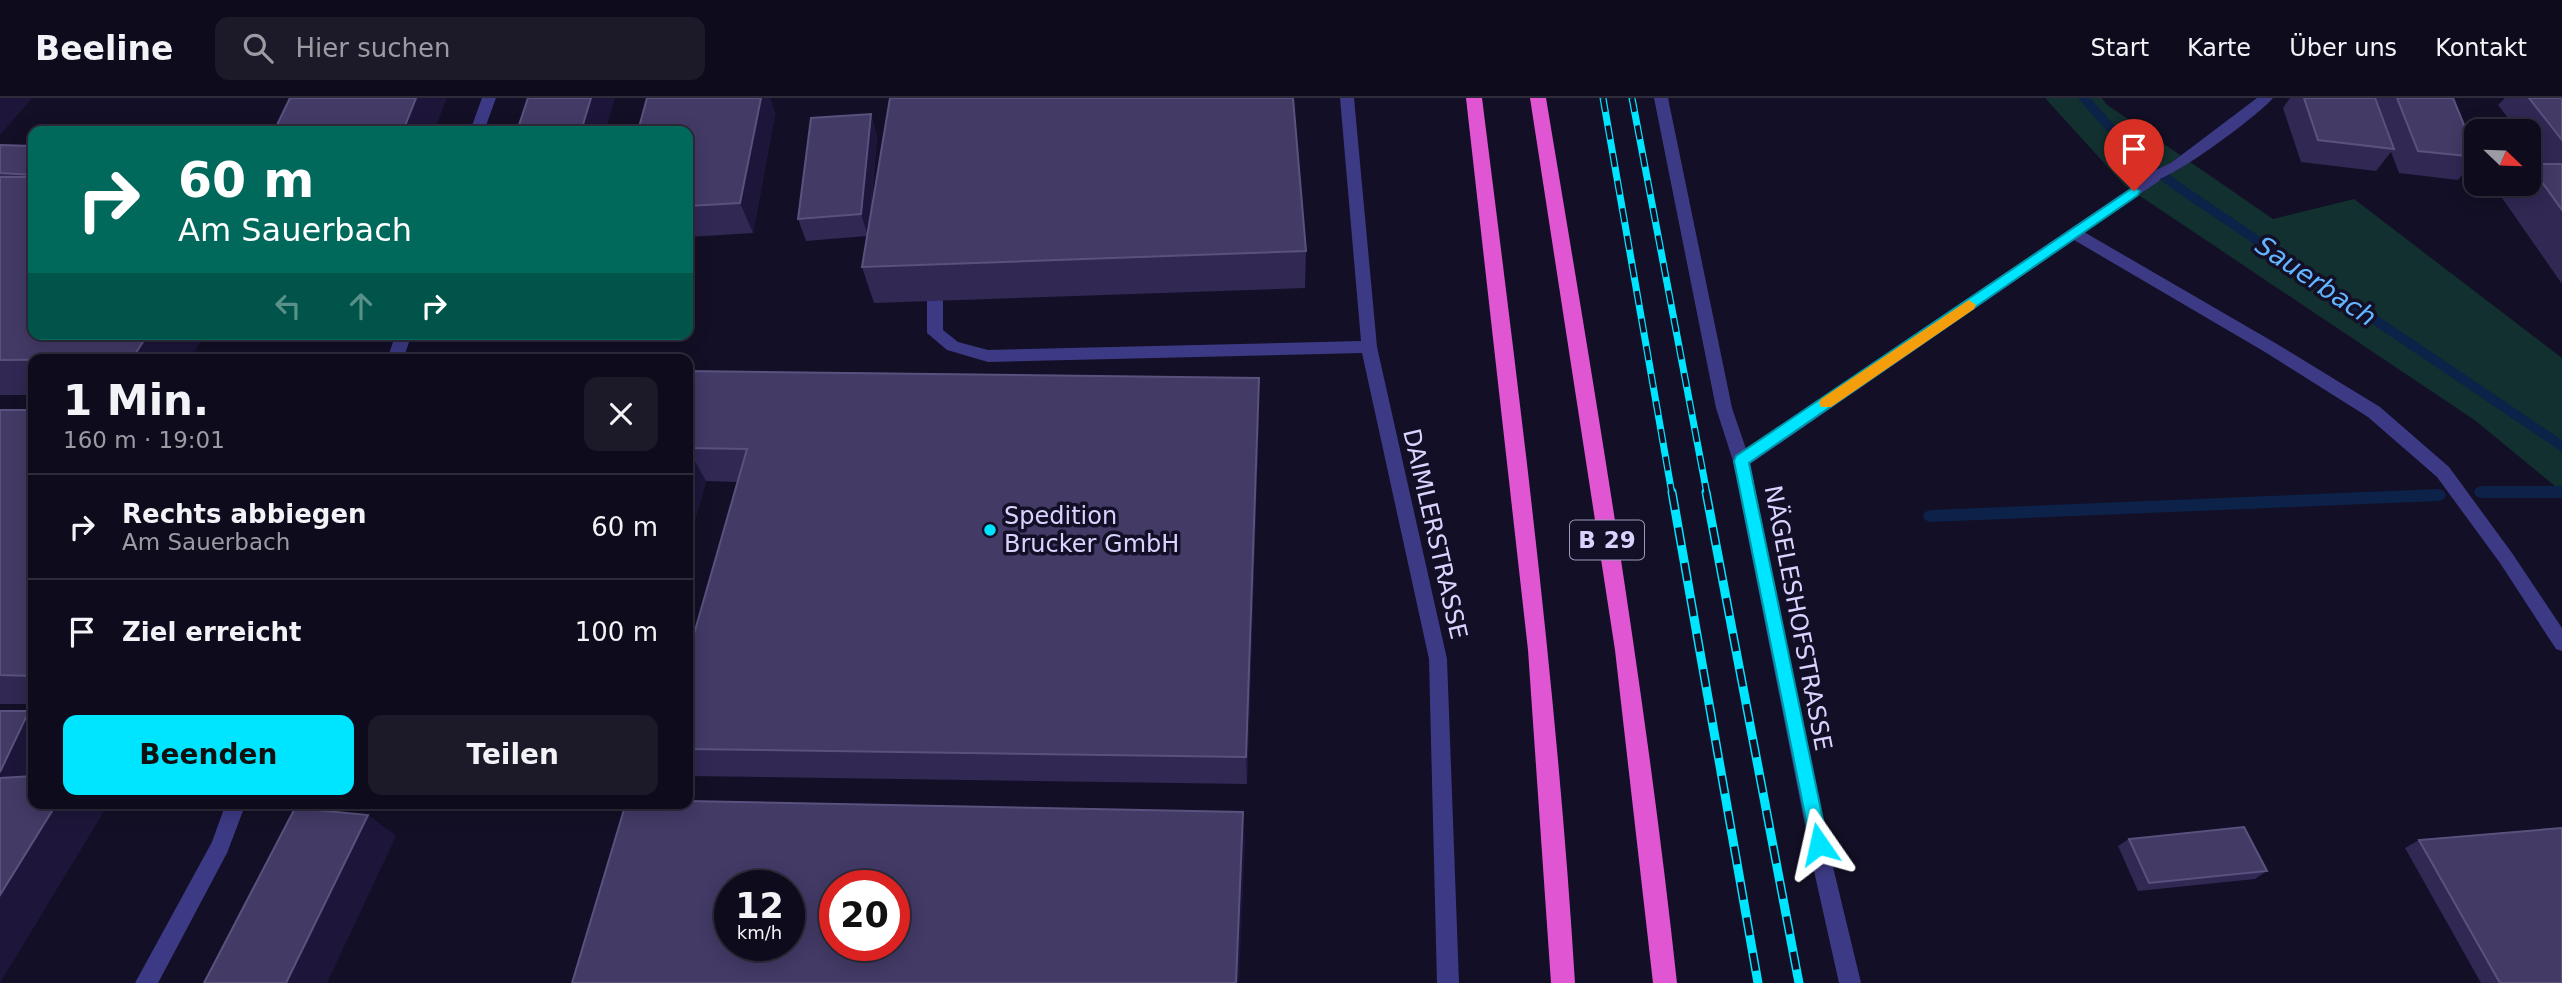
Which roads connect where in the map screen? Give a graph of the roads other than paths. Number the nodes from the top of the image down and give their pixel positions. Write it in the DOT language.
graph roads {
  1 [pos="489,98"];
  2 [pos="1348,98"];
  3 [pos="1474,98"];
  4 [pos="1538,98"];
  5 [pos="1661,98"];
  6 [pos="2266,98"];
  7 [pos="479,126"];
  8 [pos="2074,233"];
  9 [pos="935,301"];
  10 [pos="1369,347"];
  11 [pos="1741,461"];
  12 [pos="2562,643"];
  13 [pos="234,809"];
  14 [pos="146,983"];
  15 [pos="1447,983"];
  16 [pos="1563,983"];
  17 [pos="1665,983"];
  18 [pos="1850,983"];
  1 -- 7 [label="street"];
  2 -- 10 [label="street, DAIMLERSTRASSE"];
  3 -- 16 [label="highway"];
  4 -- 17 [label="highway, B 29"];
  5 -- 11 [label="street, NÄGELESHOFSTRASSE"];
  6 -- 8 [label="street"];
  8 -- 11 [label="street"];
  8 -- 12 [label="street"];
  9 -- 10 [label="street"];
  10 -- 15 [label="street, DAIMLERSTRASSE"];
  11 -- 18 [label="street, NÄGELESHOFSTRASSE"];
  13 -- 14 [label="street"];
}
